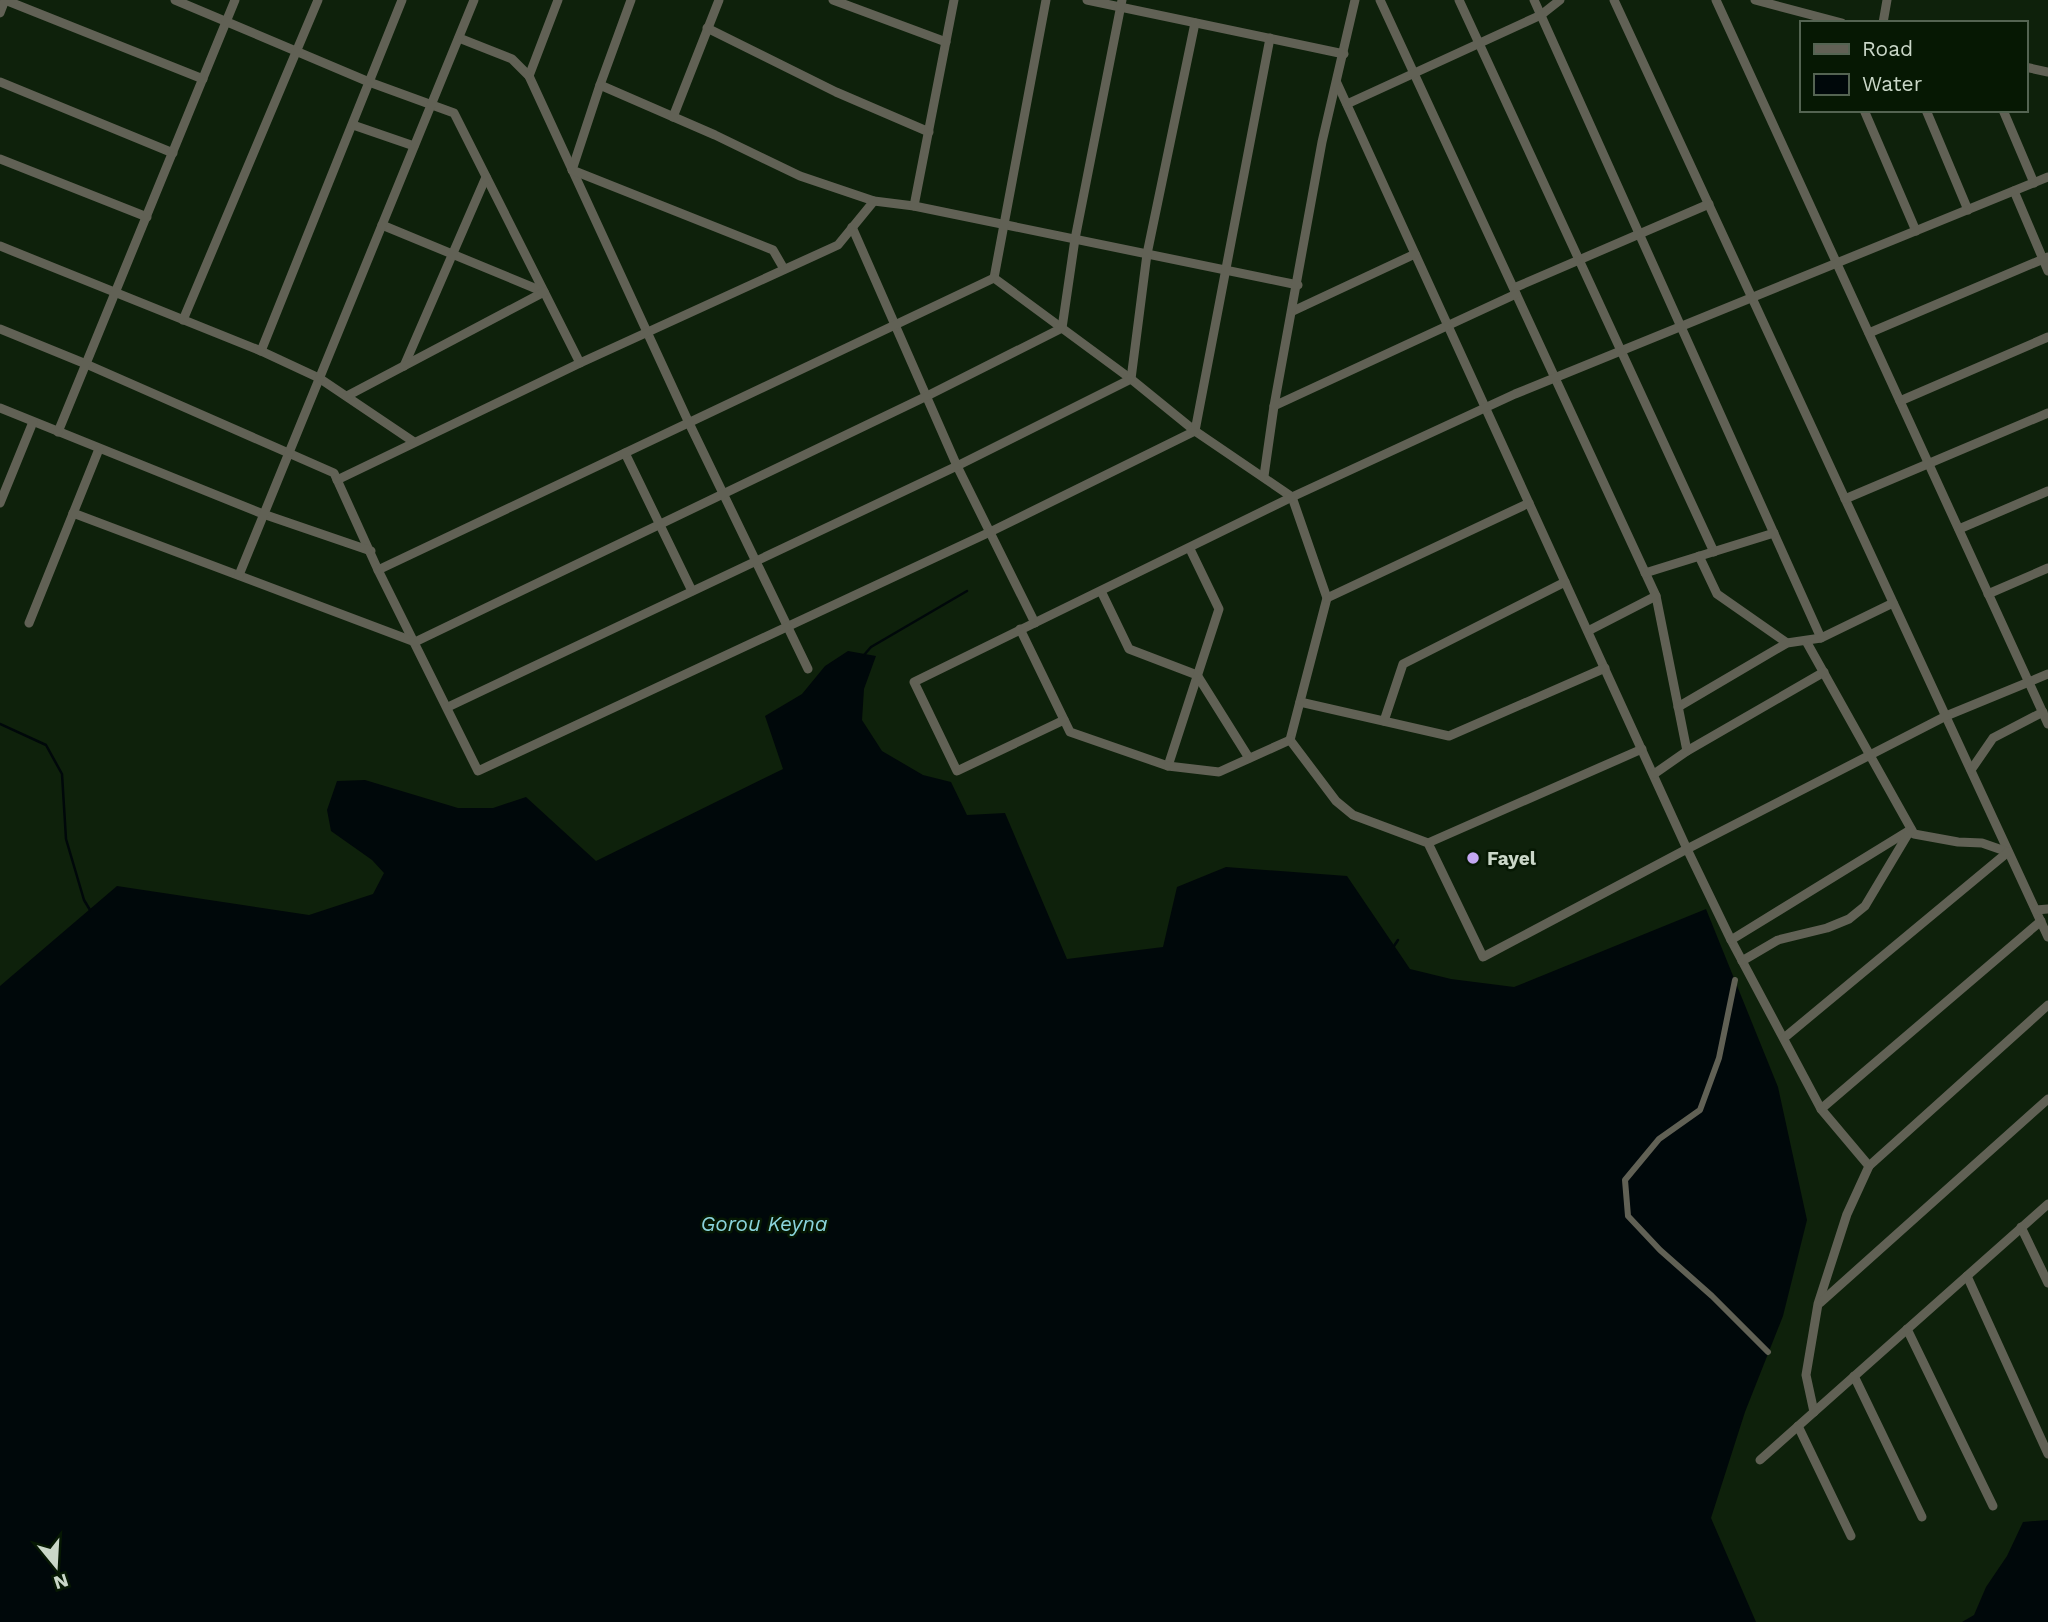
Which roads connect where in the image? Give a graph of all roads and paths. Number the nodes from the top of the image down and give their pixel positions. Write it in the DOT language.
graph roads {
  1 [pos="5,0"];
  2 [pos="175,0"];
  3 [pos="235,0"];
  4 [pos="318,0"];
  5 [pos="402,0"];
  6 [pos="474,0"];
  7 [pos="558,0"];
  8 [pos="631,0"];
  9 [pos="719,0"];
  10 [pos="833,0"];
  11 [pos="954,0"];
  12 [pos="1046,0"];
  13 [pos="1087,0"];
  14 [pos="1355,0"];
  15 [pos="1380,0"];
  16 [pos="1459,0"];
  17 [pos="1534,0"];
  18 [pos="1560,0"];
  19 [pos="1614,0"];
  20 [pos="1716,0"];
  21 [pos="1755,0"];
  22 [pos="1887,0"];
  23 [pos="1122,4"];
  24 [pos="0,13"];
  25 [pos="1541,15"];
  26 [pos="1824,20"];
  27 [pos="1883,21"];
  28 [pos="226,22"];
  29 [pos="1195,23"];
  30 [pos="707,29"];
  31 [pos="1270,37"];
  32 [pos="459,38"];
  33 [pos="946,42"];
  34 [pos="1479,44"];
  35 [pos="296,52"];
  36 [pos="1344,54"];
  37 [pos="2027,67"];
  38 [pos="2048,72"];
  39 [pos="1414,74"];
  40 [pos="529,76"];
  41 [pos="203,79"];
  42 [pos="0,82"];
  43 [pos="369,82"];
  44 [pos="1337,83"];
  45 [pos="600,85"];
  46 [pos="1347,104"];
  47 [pos="431,106"];
  48 [pos="1865,112"];
  49 [pos="1927,112"];
  50 [pos="2004,112"];
  51 [pos="673,117"];
  52 [pos="353,125"];
  53 [pos="929,132"];
  54 [pos="415,146"];
  55 [pos="173,153"];
  56 [pos="0,159"];
  57 [pos="572,170"];
  58 [pos="486,177"];
  59 [pos="2048,177"];
  60 [pos="2034,183"];
  61 [pos="2014,191"];
  62 [pos="874,201"];
  63 [pos="1709,205"];
  64 [pos="914,206"];
  65 [pos="1968,209"];
  66 [pos="147,217"];
  67 [pos="382,225"];
  68 [pos="1004,225"];
  69 [pos="852,227"];
  70 [pos="1916,231"];
  71 [pos="1640,234"];
  72 [pos="1076,239"];
  73 [pos="0,246"];
  74 [pos="451,253"];
  75 [pos="1147,254"];
  76 [pos="1415,254"];
  77 [pos="2046,258"];
  78 [pos="1579,260"];
  79 [pos="1836,263"];
  80 [pos="784,269"];
  81 [pos="1227,270"];
  82 [pos="2048,271"];
  83 [pos="994,278"];
  84 [pos="1298,285"];
  85 [pos="1515,291"];
  86 [pos="544,292"];
  87 [pos="115,293"];
  88 [pos="1752,297"];
  89 [pos="1293,311"];
  90 [pos="183,320"];
  91 [pos="894,325"];
  92 [pos="1448,326"];
  93 [pos="1681,326"];
  94 [pos="1062,328"];
  95 [pos="0,329"];
  96 [pos="648,331"];
  97 [pos="1869,333"];
  98 [pos="2048,337"];
  99 [pos="261,351"];
  100 [pos="1621,351"];
  101 [pos="580,363"];
  102 [pos="86,364"];
  103 [pos="404,366"];
  104 [pos="1555,377"];
  105 [pos="319,378"];
  106 [pos="1131,379"];
  107 [pos="347,396"];
  108 [pos="927,396"];
  109 [pos="1900,401"];
  110 [pos="1274,406"];
  111 [pos="0,408"];
  112 [pos="1485,408"];
  113 [pos="2048,413"];
  114 [pos="33,422"];
  115 [pos="689,423"];
  116 [pos="1195,431"];
  117 [pos="58,432"];
  118 [pos="414,442"];
  119 [pos="99,449"];
  120 [pos="625,453"];
  121 [pos="289,454"];
  122 [pos="1928,463"];
  123 [pos="957,466"];
  124 [pos="1264,476"];
  125 [pos="337,480"];
  126 [pos="2048,491"];
  127 [pos="723,494"];
  128 [pos="1292,497"];
  129 [pos="1845,499"];
  130 [pos="0,503"];
  131 [pos="1529,503"];
  132 [pos="73,513"];
  133 [pos="263,513"];
  134 [pos="660,524"];
  135 [pos="1958,529"];
  136 [pos="990,532"];
  137 [pos="1774,533"];
  138 [pos="1189,549"];
  139 [pos="371,551"];
  140 [pos="1714,552"];
  141 [pos="1699,556"];
  142 [pos="756,561"];
  143 [pos="2048,568"];
  144 [pos="378,570"];
  145 [pos="1645,573"];
  146 [pos="239,575"];
  147 [pos="1565,582"];
  148 [pos="692,591"];
  149 [pos="1101,591"];
  150 [pos="1988,594"];
  151 [pos="1656,596"];
  152 [pos="1327,598"];
  153 [pos="1893,603"];
  154 [pos="1035,622"];
  155 [pos="29,624"];
  156 [pos="787,627"];
  157 [pos="1020,629"];
  158 [pos="1588,631"];
  159 [pos="1821,638"];
  160 [pos="1806,641"];
  161 [pos="415,642"];
  162 [pos="1787,643"];
  163 [pos="1605,668"];
  164 [pos="808,669"];
  165 [pos="1825,672"];
  166 [pos="2048,674"];
  167 [pos="1197,676"];
  168 [pos="2029,682"];
  169 [pos="1300,702"];
  170 [pos="1678,707"];
  171 [pos="448,708"];
  172 [pos="2043,712"];
  173 [pos="1946,716"];
  174 [pos="1064,720"];
  175 [pos="1384,721"];
  176 [pos="2048,724"];
  177 [pos="1290,740"];
  178 [pos="1642,749"];
  179 [pos="1687,751"];
  180 [pos="1870,755"];
  181 [pos="1249,758"];
  182 [pos="1168,766"];
  183 [pos="1971,770"];
  184 [pos="1654,774"];
  185 [pos="1911,829"];
  186 [pos="1428,843"];
  187 [pos="1687,849"];
  188 [pos="2008,852"];
  189 [pos="2048,909"];
  190 [pos="2036,910"];
  191 [pos="2040,921"];
  192 [pos="2048,937"];
  193 [pos="1731,940"];
  194 [pos="1742,961"];
  195 [pos="1735,980"];
  196 [pos="2048,1005"];
  197 [pos="1784,1038"];
  198 [pos="2048,1099"];
  199 [pos="1821,1109"];
  200 [pos="1869,1166"];
  201 [pos="2048,1204"];
  202 [pos="2021,1227"];
  203 [pos="1967,1276"];
  204 [pos="2048,1283"];
  205 [pos="1818,1304"];
  206 [pos="1908,1329"];
  207 [pos="1769,1352"];
  208 [pos="1854,1376"];
  209 [pos="1814,1412"];
  210 [pos="1798,1426"];
  211 [pos="2048,1454"];
  212 [pos="1760,1460"];
  213 [pos="1993,1506"];
  214 [pos="1922,1517"];
  215 [pos="1851,1536"];
  1 -- 24 [label="street"];
  1 -- 41 [label="street"];
  2 -- 28 [label="street"];
  3 -- 28 [label="street"];
  4 -- 35 [label="street"];
  5 -- 43 [label="street"];
  6 -- 32 [label="street"];
  7 -- 40 [label="street"];
  8 -- 45 [label="street"];
  9 -- 30 [label="street"];
  10 -- 33 [label="street"];
  11 -- 33 [label="street"];
  12 -- 68 [label="street"];
  13 -- 23 [label="street"];
  14 -- 36 [label="street"];
  15 -- 39 [label="street"];
  16 -- 34 [label="street"];
  17 -- 25 [label="street"];
  18 -- 25 [label="street"];
  19 -- 63 [label="street"];
  20 -- 79 [label="street"];
  21 -- 26 [label="street"];
  22 -- 27 [label="street"];
  23 -- 29 [label="street"];
  23 -- 72 [label="street"];
  25 -- 34 [label="street"];
  25 -- 71 [label="street"];
  28 -- 35 [label="street"];
  28 -- 41 [label="street"];
  29 -- 31 [label="street"];
  29 -- 75 [label="street"];
  30 -- 51 [label="street"];
  30 -- 53 [label="street"];
  31 -- 36 [label="street"];
  31 -- 81 [label="street"];
  32 -- 40 [label="street"];
  32 -- 47 [label="street"];
  33 -- 53 [label="street"];
  34 -- 39 [label="street"];
  34 -- 78 [label="street"];
  35 -- 43 [label="street"];
  35 -- 90 [label="street"];
  36 -- 44 [label="street"];
  37 -- 38 [label="street"];
  39 -- 46 [label="street"];
  39 -- 85 [label="street"];
  40 -- 57 [label="street"];
  41 -- 55 [label="street"];
  42 -- 55 [label="street"];
  43 -- 47 [label="street"];
  43 -- 52 [label="street"];
  44 -- 46 [label="street"];
  44 -- 84 [label="street"];
  45 -- 51 [label="street"];
  45 -- 57 [label="street"];
  46 -- 76 [label="street"];
  47 -- 54 [label="street"];
  47 -- 58 [label="street"];
  48 -- 70 [label="street"];
  49 -- 65 [label="street"];
  50 -- 60 [label="street"];
  51 -- 62 [label="street"];
  52 -- 54 [label="street"];
  52 -- 99 [label="street"];
  53 -- 64 [label="street"];
  54 -- 67 [label="street"];
  55 -- 66 [label="street"];
  56 -- 66 [label="street"];
  57 -- 80 [label="street"];
  57 -- 96 [label="street"];
  58 -- 74 [label="street"];
  58 -- 86 [label="street"];
  59 -- 60 [label="street"];
  60 -- 61 [label="street"];
  61 -- 65 [label="street"];
  61 -- 77 [label="street"];
  62 -- 64 [label="street"];
  62 -- 69 [label="street"];
  63 -- 71 [label="street"];
  63 -- 88 [label="street"];
  64 -- 68 [label="street"];
  65 -- 70 [label="street"];
  66 -- 87 [label="street"];
  67 -- 74 [label="street"];
  67 -- 105 [label="street"];
  68 -- 72 [label="street"];
  68 -- 83 [label="street"];
  69 -- 80 [label="street"];
  69 -- 91 [label="street"];
  70 -- 79 [label="street"];
  71 -- 78 [label="street"];
  71 -- 93 [label="street"];
  72 -- 75 [label="street"];
  72 -- 94 [label="street"];
  73 -- 87 [label="street"];
  74 -- 86 [label="street"];
  74 -- 103 [label="street"];
  75 -- 81 [label="street"];
  75 -- 106 [label="street"];
  76 -- 89 [label="street"];
  76 -- 92 [label="street"];
  77 -- 82 [label="street"];
  77 -- 97 [label="street"];
  78 -- 85 [label="street"];
  78 -- 100 [label="street"];
  79 -- 88 [label="street"];
  79 -- 97 [label="street"];
  80 -- 96 [label="street"];
  81 -- 84 [label="street"];
  81 -- 116 [label="street"];
  83 -- 91 [label="street"];
  83 -- 94 [label="street"];
  84 -- 89 [label="street"];
  85 -- 92 [label="street"];
  85 -- 104 [label="street"];
  86 -- 101 [label="street"];
  86 -- 103 [label="street"];
  87 -- 90 [label="street"];
  87 -- 102 [label="street"];
  88 -- 93 [label="street"];
  88 -- 129 [label="street"];
  89 -- 110 [label="street"];
  90 -- 99 [label="street"];
  91 -- 108 [label="street"];
  91 -- 115 [label="street"];
  92 -- 110 [label="street"];
  92 -- 112 [label="street"];
  93 -- 100 [label="street"];
  93 -- 137 [label="street"];
  94 -- 106 [label="street"];
  94 -- 108 [label="street"];
  95 -- 102 [label="street"];
  96 -- 101 [label="street"];
  96 -- 115 [label="street"];
  97 -- 109 [label="street"];
  98 -- 109 [label="street"];
  99 -- 105 [label="street"];
  100 -- 104 [label="street"];
  100 -- 140 [label="street"];
  101 -- 118 [label="street"];
  102 -- 117 [label="street"];
  102 -- 121 [label="street"];
  103 -- 107 [label="street"];
  104 -- 112 [label="street"];
  104 -- 145 [label="street"];
  105 -- 107 [label="street"];
  105 -- 121 [label="street"];
  106 -- 116 [label="street"];
  106 -- 123 [label="street"];
  107 -- 118 [label="street"];
  108 -- 123 [label="street"];
  108 -- 127 [label="street"];
  109 -- 122 [label="street"];
  110 -- 124 [label="street"];
  111 -- 114 [label="street"];
  112 -- 128 [label="street"];
  112 -- 131 [label="street"];
  113 -- 122 [label="street"];
  114 -- 117 [label="street"];
  114 -- 130 [label="street"];
  115 -- 120 [label="street"];
  115 -- 127 [label="street"];
  116 -- 124 [label="street"];
  116 -- 136 [label="street"];
  117 -- 119 [label="street"];
  118 -- 125 [label="street"];
  119 -- 132 [label="street"];
  119 -- 133 [label="street"];
  120 -- 134 [label="street"];
  120 -- 144 [label="street"];
  121 -- 125 [label="street"];
  121 -- 133 [label="street"];
  122 -- 129 [label="street"];
  122 -- 135 [label="street"];
  123 -- 136 [label="street"];
  123 -- 142 [label="street"];
  124 -- 128 [label="street"];
  125 -- 139 [label="street"];
  126 -- 135 [label="street"];
  127 -- 134 [label="street"];
  127 -- 142 [label="street"];
  128 -- 138 [label="street"];
  128 -- 152 [label="street"];
  129 -- 153 [label="street"];
  131 -- 147 [label="street"];
  131 -- 152 [label="street"];
  132 -- 146 [label="street"];
  132 -- 155 [label="street"];
  133 -- 139 [label="street"];
  133 -- 146 [label="street"];
  134 -- 148 [label="street"];
  134 -- 161 [label="street"];
  135 -- 150 [label="street"];
  136 -- 154 [label="street"];
  136 -- 156 [label="street"];
  137 -- 140 [label="street"];
  137 -- 159 [label="street"];
  138 -- 149 [label="street"];
  138 -- 167 [label="street"];
  139 -- 144 [label="street"];
  140 -- 141 [label="street"];
  141 -- 145 [label="street"];
  141 -- 162 [label="street"];
  142 -- 148 [label="street"];
  142 -- 156 [label="street"];
  143 -- 150 [label="street"];
  144 -- 161 [label="street"];
  145 -- 151 [label="street"];
  146 -- 161 [label="street"];
  147 -- 158 [label="street"];
  147 -- 175 [label="street"];
  148 -- 171 [label="street"];
  149 -- 154 [label="street"];
  149 -- 167 [label="street"];
  150 -- 168 [label="street"];
  151 -- 158 [label="street"];
  151 -- 170 [label="street"];
  152 -- 169 [label="street"];
  153 -- 159 [label="street"];
  153 -- 173 [label="street"];
  154 -- 157 [label="street"];
  156 -- 164 [label="street"];
  156 -- 171 [label="street"];
  157 -- 174 [label="street"];
  157 -- 174 [label="street"];
  158 -- 163 [label="street"];
  159 -- 160 [label="street"];
  160 -- 162 [label="street"];
  160 -- 165 [label="street"];
  161 -- 171 [label="street"];
  162 -- 170 [label="street"];
  163 -- 175 [label="street"];
  163 -- 178 [label="street"];
  165 -- 179 [label="street"];
  165 -- 180 [label="street"];
  166 -- 168 [label="street"];
  167 -- 181 [label="street"];
  167 -- 182 [label="street"];
  168 -- 172 [label="street"];
  168 -- 173 [label="street"];
  169 -- 175 [label="street"];
  169 -- 177 [label="street"];
  170 -- 179 [label="street"];
  172 -- 176 [label="street"];
  172 -- 183 [label="street"];
  173 -- 180 [label="street"];
  173 -- 183 [label="street"];
  174 -- 182 [label="street"];
  177 -- 181 [label="street"];
  177 -- 186 [label="street"];
  178 -- 184 [label="street"];
  178 -- 186 [label="street"];
  179 -- 184 [label="street"];
  180 -- 185 [label="street"];
  180 -- 187 [label="street"];
  181 -- 182 [label="street"];
  183 -- 188 [label="street"];
  184 -- 187 [label="street"];
  185 -- 188 [label="street"];
  185 -- 193 [label="street"];
  185 -- 194 [label="street"];
  186 -- 187 [label="street"];
  187 -- 193 [label="street"];
  188 -- 190 [label="street"];
  188 -- 197 [label="street"];
  189 -- 190 [label="street"];
  190 -- 191 [label="street"];
  191 -- 192 [label="street"];
  191 -- 199 [label="street"];
  193 -- 194 [label="street"];
  194 -- 197 [label="street"];
  195 -- 207 [label="street"];
  196 -- 200 [label="street"];
  197 -- 199 [label="street"];
  198 -- 205 [label="street"];
  199 -- 200 [label="street"];
  200 -- 205 [label="street"];
  201 -- 202 [label="street"];
  202 -- 203 [label="street"];
  202 -- 204 [label="street"];
  203 -- 206 [label="street"];
  203 -- 211 [label="street"];
  205 -- 209 [label="street"];
  206 -- 208 [label="street"];
  206 -- 213 [label="street"];
  208 -- 209 [label="street"];
  208 -- 214 [label="street"];
  209 -- 210 [label="street"];
  210 -- 212 [label="street"];
  210 -- 215 [label="street"];
}
